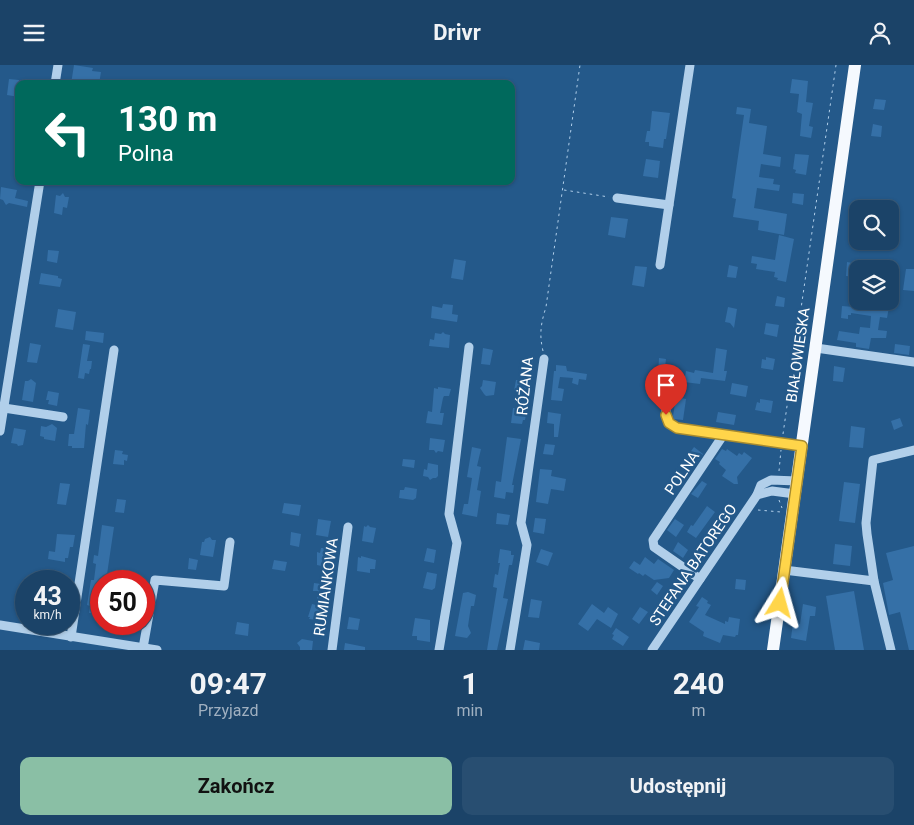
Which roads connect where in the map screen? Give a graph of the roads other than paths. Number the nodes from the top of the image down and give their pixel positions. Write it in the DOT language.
graph roads {
  1 [pos="58,65"];
  2 [pos="690,65"];
  3 [pos="855,65"];
  4 [pos="56,80"];
  5 [pos="39,185"];
  6 [pos="617,198"];
  7 [pos="669,205"];
  8 [pos="660,265"];
  9 [pos="469,347"];
  10 [pos="816,348"];
  11 [pos="114,350"];
  12 [pos="544,359"];
  13 [pos="914,362"];
  14 [pos="666,401"];
  15 [pos="4,408"];
  16 [pos="63,417"];
  17 [pos="0,431"];
  18 [pos="724,434"];
  19 [pos="802,446"];
  20 [pos="914,450"];
  21 [pos="797,481"];
  22 [pos="795,494"];
  23 [pos="757,495"];
  24 [pos="348,527"];
  25 [pos="230,542"];
  26 [pos="784,570"];
  27 [pos="700,579"];
  28 [pos="874,581"];
  29 [pos="0,625"];
  30 [pos="71,637"];
  31 [pos="143,648"];
  32 [pos="157,650"];
  33 [pos="332,650"];
  34 [pos="439,650"];
  35 [pos="510,650"];
  36 [pos="652,650"];
  37 [pos="773,650"];
  38 [pos="891,650"];
  1 -- 4 [label="street"];
  2 -- 7 [label="street"];
  3 -- 10 [label="main road, BIAŁOWIESKA"];
  5 -- 15 [label="street"];
  6 -- 7 [label="street"];
  7 -- 8 [label="street"];
  9 -- 34 [label="street"];
  10 -- 13 [label="street"];
  10 -- 19 [label="main road, BIAŁOWIESKA"];
  11 -- 30 [label="street"];
  12 -- 35 [label="street, RÓŻANA"];
  14 -- 18 [label="street"];
  15 -- 16 [label="street"];
  15 -- 17 [label="street"];
  18 -- 19 [label="street"];
  18 -- 27 [label="street, POLNA"];
  19 -- 21 [label="main road, BIAŁOWIESKA"];
  20 -- 28 [label="street"];
  21 -- 22 [label="main road, BIAŁOWIESKA"];
  21 -- 23 [label="street, STEFANA BATOREGO"];
  22 -- 23 [label="street"];
  22 -- 26 [label="main road, BIAŁOWIESKA"];
  23 -- 27 [label="street, STEFANA BATOREGO"];
  24 -- 33 [label="street, RUMIANKOWA"];
  25 -- 31 [label="street"];
  26 -- 28 [label="street"];
  26 -- 37 [label="main road, BIAŁOWIESKA"];
  27 -- 36 [label="street, STEFANA BATOREGO"];
  28 -- 38 [label="street"];
  29 -- 30 [label="street"];
  30 -- 31 [label="street"];
  31 -- 32 [label="street"];
}
